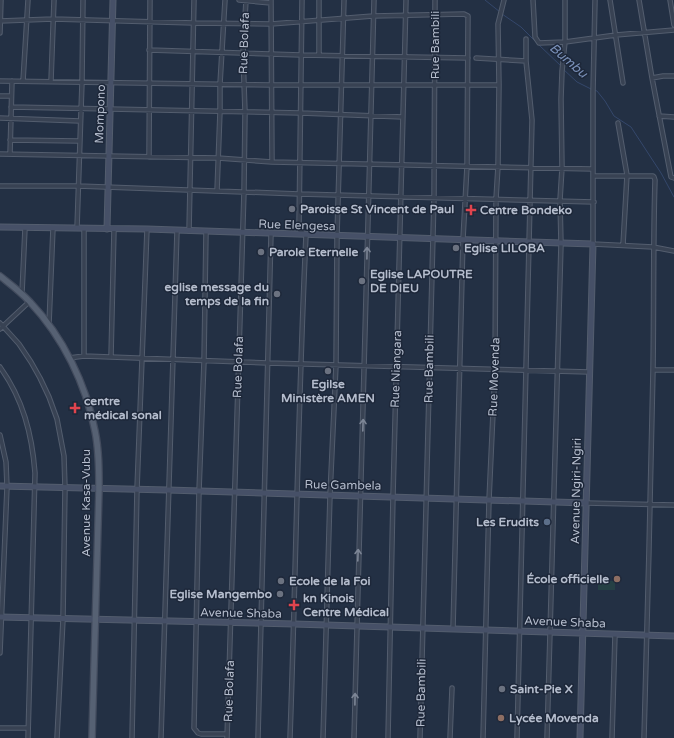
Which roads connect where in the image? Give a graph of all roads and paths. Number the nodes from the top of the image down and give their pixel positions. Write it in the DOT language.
graph roads {
  1 [pos="1,0"];
  2 [pos="28,0"];
  3 [pos="54,0"];
  4 [pos="83,0"];
  5 [pos="113,0"];
  6 [pos="150,0"];
  7 [pos="194,0"];
  8 [pos="225,0"];
  9 [pos="239,0"];
  10 [pos="246,0"];
  11 [pos="302,0"];
  12 [pos="319,0"];
  13 [pos="344,0"];
  14 [pos="374,0"];
  15 [pos="406,0"];
  16 [pos="435,0"];
  17 [pos="504,0"];
  18 [pos="534,0"];
  19 [pos="565,0"];
  20 [pos="595,0"];
  21 [pos="610,0"];
  22 [pos="639,0"];
  23 [pos="670,0"];
  24 [pos="271,1"];
  25 [pos="435,14"];
  26 [pos="406,15"];
  27 [pos="374,16"];
  28 [pos="53,19"];
  29 [pos="82,19"];
  30 [pos="344,19"];
  31 [pos="27,20"];
  32 [pos="320,20"];
  33 [pos="0,21"];
  34 [pos="112,21"];
  35 [pos="302,21"];
  36 [pos="149,22"];
  37 [pos="194,23"];
  38 [pos="223,23"];
  39 [pos="245,23"];
  40 [pos="271,24"];
  41 [pos="674,25"];
  42 [pos="674,30"];
  43 [pos="0,33"];
  44 [pos="644,33"];
  45 [pos="616,35"];
  46 [pos="526,39"];
  47 [pos="595,39"];
  48 [pos="565,42"];
  49 [pos="149,50"];
  50 [pos="192,51"];
  51 [pos="221,52"];
  52 [pos="243,54"];
  53 [pos="271,54"];
  54 [pos="301,55"];
  55 [pos="320,55"];
  56 [pos="342,56"];
  57 [pos="373,56"];
  58 [pos="404,57"];
  59 [pos="435,57"];
  60 [pos="468,58"];
  61 [pos="476,58"];
  62 [pos="498,60"];
  63 [pos="526,61"];
  64 [pos="674,76"];
  65 [pos="652,78"];
  66 [pos="0,81"];
  67 [pos="12,81"];
  68 [pos="23,81"];
  69 [pos="51,81"];
  70 [pos="82,82"];
  71 [pos="110,82"];
  72 [pos="148,83"];
  73 [pos="623,83"];
  74 [pos="192,84"];
  75 [pos="220,84"];
  76 [pos="243,84"];
  77 [pos="341,84"];
  78 [pos="271,85"];
  79 [pos="300,85"];
  80 [pos="372,85"];
  81 [pos="404,85"];
  82 [pos="467,85"];
  83 [pos="499,85"];
  84 [pos="435,86"];
  85 [pos="0,96"];
  86 [pos="11,96"];
  87 [pos="11,107"];
  88 [pos="81,108"];
  89 [pos="110,109"];
  90 [pos="148,110"];
  91 [pos="191,111"];
  92 [pos="220,111"];
  93 [pos="244,112"];
  94 [pos="271,112"];
  95 [pos="301,113"];
  96 [pos="340,114"];
  97 [pos="370,115"];
  98 [pos="403,116"];
  99 [pos="659,116"];
  100 [pos="674,117"];
  101 [pos="0,118"];
  102 [pos="11,118"];
  103 [pos="80,121"];
  104 [pos="618,123"];
  105 [pos="10,140"];
  106 [pos="80,141"];
  107 [pos="0,154"];
  108 [pos="10,154"];
  109 [pos="79,156"];
  110 [pos="108,156"];
  111 [pos="149,157"];
  112 [pos="190,158"];
  113 [pos="218,158"];
  114 [pos="245,160"];
  115 [pos="272,162"];
  116 [pos="299,162"];
  117 [pos="339,163"];
  118 [pos="368,164"];
  119 [pos="402,165"];
  120 [pos="434,166"];
  121 [pos="466,166"];
  122 [pos="498,166"];
  123 [pos="531,167"];
  124 [pos="562,168"];
  125 [pos="592,169"];
  126 [pos="627,175"];
  127 [pos="593,176"];
  128 [pos="674,178"];
  129 [pos="0,186"];
  130 [pos="78,186"];
  131 [pos="108,188"];
  132 [pos="190,190"];
  133 [pos="217,191"];
  134 [pos="244,192"];
  135 [pos="300,194"];
  136 [pos="338,195"];
  137 [pos="368,196"];
  138 [pos="401,196"];
  139 [pos="434,197"];
  140 [pos="464,198"];
  141 [pos="496,199"];
  142 [pos="530,200"];
  143 [pos="560,200"];
  144 [pos="594,202"];
  145 [pos="0,227"];
  146 [pos="25,228"];
  147 [pos="54,228"];
  148 [pos="77,228"];
  149 [pos="84,228"];
  150 [pos="107,229"];
  151 [pos="114,229"];
  152 [pos="147,230"];
  153 [pos="177,231"];
  154 [pos="189,231"];
  155 [pos="206,232"];
  156 [pos="242,233"];
  157 [pos="271,234"];
  158 [pos="306,235"];
  159 [pos="336,236"];
  160 [pos="367,236"];
  161 [pos="400,237"];
  162 [pos="433,238"];
  163 [pos="463,239"];
  164 [pos="496,240"];
  165 [pos="529,241"];
  166 [pos="561,244"];
  167 [pos="593,244"];
  168 [pos="623,245"];
  169 [pos="653,247"];
  170 [pos="674,251"];
  171 [pos="0,276"];
  172 [pos="22,293"];
  173 [pos="30,301"];
  174 [pos="2,324"];
  175 [pos="49,325"];
  176 [pos="0,329"];
  177 [pos="84,356"];
  178 [pos="111,357"];
  179 [pos="69,358"];
  180 [pos="143,358"];
  181 [pos="173,359"];
  182 [pos="204,361"];
  183 [pos="238,362"];
  184 [pos="268,363"];
  185 [pos="300,364"];
  186 [pos="336,365"];
  187 [pos="365,366"];
  188 [pos="0,367"];
  189 [pos="396,367"];
  190 [pos="429,368"];
  191 [pos="460,368"];
  192 [pos="495,369"];
  193 [pos="526,369"];
  194 [pos="653,370"];
  195 [pos="674,370"];
  196 [pos="557,371"];
  197 [pos="589,372"];
  198 [pos="0,435"];
  199 [pos="0,486"];
  200 [pos="6,487"];
  201 [pos="35,488"];
  202 [pos="65,488"];
  203 [pos="99,488"];
  204 [pos="137,490"];
  205 [pos="168,490"];
  206 [pos="199,491"];
  207 [pos="234,492"];
  208 [pos="264,493"];
  209 [pos="296,494"];
  210 [pos="330,495"];
  211 [pos="360,495"];
  212 [pos="393,496"];
  213 [pos="426,498"];
  214 [pos="456,499"];
  215 [pos="489,500"];
  216 [pos="522,501"];
  217 [pos="553,502"];
  218 [pos="586,503"];
  219 [pos="650,504"];
  220 [pos="674,505"];
  221 [pos="0,617"];
  222 [pos="32,619"];
  223 [pos="63,620"];
  224 [pos="95,620"];
  225 [pos="134,621"];
  226 [pos="164,621"];
  227 [pos="197,622"];
  228 [pos="230,623"];
  229 [pos="260,624"];
  230 [pos="294,624"];
  231 [pos="326,626"];
  232 [pos="356,627"];
  233 [pos="390,628"];
  234 [pos="423,628"];
  235 [pos="453,629"];
  236 [pos="486,630"];
  237 [pos="519,631"];
  238 [pos="549,632"];
  239 [pos="583,633"];
  240 [pos="614,634"];
  241 [pos="646,635"];
  242 [pos="674,636"];
  243 [pos="0,653"];
  244 [pos="452,688"];
  245 [pos="0,728"];
  246 [pos="28,728"];
  247 [pos="227,736"];
  248 [pos="28,738"];
  249 [pos="57,738"];
  250 [pos="92,738"];
  251 [pos="132,738"];
  252 [pos="161,738"];
  253 [pos="258,738"];
  254 [pos="290,738"];
  255 [pos="323,738"];
  256 [pos="354,738"];
  257 [pos="388,738"];
  258 [pos="420,738"];
  259 [pos="450,738"];
  260 [pos="483,738"];
  261 [pos="517,738"];
  262 [pos="547,738"];
  263 [pos="580,738"];
  264 [pos="612,738"];
  265 [pos="644,738"];
  1 -- 33 [label="street"];
  2 -- 31 [label="street"];
  3 -- 28 [label="street"];
  4 -- 29 [label="street"];
  5 -- 34 [label="street, Mompono"];
  6 -- 36 [label="street"];
  7 -- 37 [label="street"];
  8 -- 38 [label="street"];
  9 -- 10 [label="street"];
  10 -- 24 [label="street"];
  10 -- 39 [label="street, Rue Bolafa"];
  11 -- 35 [label="street"];
  12 -- 32 [label="street"];
  13 -- 30 [label="street"];
  14 -- 27 [label="street"];
  15 -- 26 [label="street, Rue Niangara"];
  16 -- 25 [label="street, Rue Bambili"];
  17 -- 62 [label="street, Rue Movenda"];
  18 -- 48 [label="street"];
  19 -- 48 [label="street"];
  20 -- 47 [label="street"];
  21 -- 45 [label="street"];
  22 -- 44 [label="street"];
  23 -- 41 [label="street"];
  24 -- 40 [label="street"];
  25 -- 26 [label="street"];
  25 -- 59 [label="street, Rue Bambili"];
  25 -- 60 [label="street"];
  26 -- 27 [label="street"];
  26 -- 58 [label="street, Rue Niangara"];
  27 -- 30 [label="street"];
  27 -- 57 [label="street"];
  28 -- 29 [label="street"];
  28 -- 31 [label="street"];
  28 -- 69 [label="street"];
  29 -- 34 [label="street"];
  29 -- 70 [label="street"];
  30 -- 32 [label="street"];
  30 -- 56 [label="street"];
  31 -- 33 [label="street"];
  31 -- 68 [label="street"];
  32 -- 35 [label="street"];
  32 -- 55 [label="street"];
  33 -- 43 [label="street"];
  34 -- 36 [label="street"];
  34 -- 71 [label="street, Mompono"];
  35 -- 40 [label="street"];
  35 -- 54 [label="street"];
  36 -- 37 [label="street"];
  36 -- 49 [label="street"];
  37 -- 38 [label="street"];
  37 -- 50 [label="street"];
  38 -- 39 [label="street"];
  38 -- 51 [label="street"];
  39 -- 40 [label="street"];
  39 -- 52 [label="street, Rue Bolafa"];
  40 -- 53 [label="street"];
  42 -- 44 [label="street"];
  44 -- 45 [label="street"];
  44 -- 65 [label="street"];
  45 -- 47 [label="street"];
  45 -- 73 [label="street"];
  46 -- 63 [label="street"];
  47 -- 48 [label="street"];
  47 -- 125 [label="street"];
  48 -- 124 [label="street"];
  49 -- 50 [label="street"];
  49 -- 72 [label="street"];
  50 -- 51 [label="street"];
  50 -- 74 [label="street"];
  51 -- 52 [label="street"];
  51 -- 75 [label="street"];
  52 -- 53 [label="street"];
  52 -- 76 [label="street, Rue Bolafa"];
  53 -- 54 [label="street"];
  53 -- 78 [label="street"];
  54 -- 55 [label="street"];
  54 -- 79 [label="street"];
  55 -- 56 [label="street"];
  56 -- 57 [label="street"];
  56 -- 77 [label="street"];
  57 -- 58 [label="street"];
  57 -- 80 [label="street"];
  58 -- 59 [label="street"];
  58 -- 81 [label="street, Rue Niangara"];
  59 -- 60 [label="street"];
  59 -- 84 [label="street, Rue Bambili"];
  60 -- 82 [label="street"];
  61 -- 62 [label="street"];
  62 -- 63 [label="street"];
  62 -- 83 [label="street, Rue Movenda"];
  63 -- 123 [label="street"];
  64 -- 65 [label="street"];
  65 -- 99 [label="street"];
  66 -- 67 [label="street"];
  67 -- 68 [label="street"];
  67 -- 86 [label="street"];
  68 -- 69 [label="street"];
  69 -- 70 [label="street"];
  70 -- 71 [label="street"];
  70 -- 88 [label="street"];
  71 -- 72 [label="street"];
  71 -- 89 [label="street, Mompono"];
  72 -- 74 [label="street"];
  72 -- 90 [label="street"];
  74 -- 75 [label="street"];
  74 -- 91 [label="street"];
  75 -- 76 [label="street"];
  75 -- 92 [label="street"];
  76 -- 78 [label="street"];
  76 -- 93 [label="street, Rue Bolafa"];
  77 -- 79 [label="street"];
  77 -- 80 [label="street"];
  77 -- 96 [label="street"];
  78 -- 79 [label="street"];
  78 -- 94 [label="street"];
  79 -- 95 [label="street"];
  80 -- 81 [label="street"];
  80 -- 97 [label="street"];
  81 -- 84 [label="street"];
  81 -- 98 [label="street, Rue Niangara"];
  82 -- 83 [label="street"];
  82 -- 84 [label="street"];
  82 -- 121 [label="street"];
  83 -- 122 [label="street, Rue Movenda"];
  84 -- 120 [label="street, Rue Bambili"];
  85 -- 86 [label="street"];
  86 -- 87 [label="street"];
  87 -- 88 [label="street"];
  87 -- 102 [label="street"];
  88 -- 89 [label="street"];
  88 -- 103 [label="street"];
  89 -- 90 [label="street"];
  89 -- 110 [label="street, Mompono"];
  90 -- 91 [label="street"];
  90 -- 111 [label="street"];
  91 -- 92 [label="street"];
  91 -- 112 [label="street"];
  92 -- 93 [label="street"];
  92 -- 113 [label="street"];
  93 -- 94 [label="street"];
  93 -- 114 [label="street, Rue Bolafa"];
  94 -- 95 [label="street"];
  94 -- 115 [label="street"];
  95 -- 96 [label="street"];
  95 -- 116 [label="street"];
  96 -- 97 [label="street"];
  96 -- 117 [label="street"];
  97 -- 98 [label="street"];
  97 -- 118 [label="street"];
  98 -- 119 [label="street, Rue Niangara"];
  99 -- 100 [label="street"];
  99 -- 128 [label="street"];
  101 -- 102 [label="street"];
  102 -- 103 [label="street"];
  102 -- 105 [label="street"];
  103 -- 106 [label="street"];
  104 -- 126 [label="street"];
  105 -- 106 [label="street"];
  105 -- 108 [label="street"];
  106 -- 109 [label="street"];
  107 -- 108 [label="street"];
  108 -- 109 [label="street"];
  109 -- 110 [label="street"];
  109 -- 130 [label="street"];
  110 -- 111 [label="street"];
  110 -- 131 [label="street, Mompono"];
  111 -- 112 [label="street"];
  112 -- 113 [label="street"];
  112 -- 132 [label="street"];
  113 -- 114 [label="street"];
  113 -- 133 [label="street"];
  114 -- 115 [label="street"];
  114 -- 134 [label="street, Rue Bolafa"];
  115 -- 116 [label="street"];
  116 -- 117 [label="street"];
  116 -- 135 [label="street"];
  117 -- 118 [label="street"];
  117 -- 136 [label="street"];
  118 -- 119 [label="street"];
  118 -- 137 [label="street"];
  119 -- 120 [label="street"];
  119 -- 138 [label="street, Rue Niangara"];
  120 -- 121 [label="street"];
  120 -- 139 [label="street, Rue Bambili"];
  121 -- 122 [label="street"];
  121 -- 140 [label="street"];
  122 -- 123 [label="street"];
  122 -- 141 [label="street, Rue Movenda"];
  123 -- 124 [label="street"];
  123 -- 142 [label="street"];
  124 -- 125 [label="street"];
  124 -- 143 [label="street"];
  125 -- 127 [label="street"];
  126 -- 127 [label="street"];
  126 -- 168 [label="street"];
  126 -- 169 [label="street"];
  127 -- 144 [label="street"];
  129 -- 130 [label="street"];
  130 -- 131 [label="street"];
  130 -- 148 [label="street"];
  131 -- 132 [label="street"];
  131 -- 150 [label="street, Mompono"];
  132 -- 133 [label="street"];
  132 -- 154 [label="street"];
  133 -- 134 [label="street"];
  134 -- 135 [label="street"];
  134 -- 156 [label="street, Rue Bolafa"];
  135 -- 136 [label="street"];
  135 -- 158 [label="street"];
  136 -- 137 [label="street"];
  136 -- 159 [label="street"];
  137 -- 138 [label="street"];
  137 -- 160 [label="street"];
  138 -- 139 [label="street"];
  138 -- 161 [label="street, Rue Niangara"];
  139 -- 140 [label="street"];
  139 -- 162 [label="street, Rue Bambili"];
  140 -- 141 [label="street"];
  140 -- 163 [label="street"];
  141 -- 142 [label="street"];
  141 -- 164 [label="street, Rue Movenda"];
  142 -- 143 [label="street"];
  142 -- 165 [label="street"];
  143 -- 144 [label="street"];
  143 -- 166 [label="street"];
  144 -- 167 [label="street"];
  145 -- 146 [label="street, Rue Elengesa"];
  146 -- 147 [label="street, Rue Elengesa"];
  146 -- 172 [label="street"];
  147 -- 148 [label="street, Rue Elengesa"];
  147 -- 175 [label="street"];
  148 -- 149 [label="street, Rue Elengesa"];
  149 -- 150 [label="street, Rue Elengesa"];
  149 -- 177 [label="street"];
  150 -- 151 [label="street, Rue Elengesa"];
  151 -- 152 [label="street, Rue Elengesa"];
  151 -- 178 [label="street"];
  152 -- 153 [label="street, Rue Elengesa"];
  152 -- 180 [label="street"];
  153 -- 154 [label="street, Rue Elengesa"];
  153 -- 181 [label="street"];
  154 -- 155 [label="street, Rue Elengesa"];
  155 -- 156 [label="street, Rue Elengesa"];
  155 -- 182 [label="street"];
  156 -- 157 [label="street, Rue Elengesa"];
  156 -- 183 [label="street, Rue Bolafa"];
  157 -- 158 [label="street, Rue Elengesa"];
  157 -- 184 [label="street"];
  158 -- 159 [label="street, Rue Elengesa"];
  158 -- 185 [label="street"];
  159 -- 160 [label="street, Rue Elengesa"];
  159 -- 186 [label="street"];
  160 -- 161 [label="street, Rue Elengesa"];
  187 -- 160 [label="street, one-way"];
  161 -- 162 [label="street, Rue Elengesa"];
  161 -- 189 [label="street, Rue Niangara"];
  162 -- 163 [label="street, Rue Elengesa"];
  162 -- 190 [label="street, Rue Bambili"];
  163 -- 164 [label="street, Rue Elengesa"];
  163 -- 191 [label="street"];
  164 -- 165 [label="street, Rue Elengesa"];
  164 -- 192 [label="street, Rue Movenda"];
  165 -- 166 [label="street, Rue Elengesa"];
  165 -- 193 [label="street"];
  166 -- 167 [label="street, Rue Elengesa"];
  166 -- 196 [label="street"];
  167 -- 168 [label="street"];
  167 -- 197 [label="street, Avenue Ngiri-Ngiri"];
  168 -- 169 [label="street"];
  169 -- 170 [label="street"];
  169 -- 194 [label="street"];
  171 -- 172 [label="main road, Avenue Kasa-Vubu"];
  172 -- 173 [label="main road, Avenue Kasa-Vubu"];
  173 -- 174 [label="street"];
  173 -- 175 [label="main road, Avenue Kasa-Vubu"];
  174 -- 176 [label="street"];
  174 -- 202 [label="street"];
  175 -- 179 [label="main road, Avenue Kasa-Vubu"];
  177 -- 178 [label="street"];
  177 -- 179 [label="street"];
  178 -- 180 [label="street"];
  179 -- 203 [label="main road, Avenue Kasa-Vubu"];
  180 -- 181 [label="street"];
  180 -- 204 [label="street"];
  181 -- 182 [label="street"];
  181 -- 205 [label="street"];
  182 -- 183 [label="street"];
  182 -- 206 [label="street"];
  183 -- 184 [label="street"];
  183 -- 207 [label="street, Rue Bolafa"];
  184 -- 185 [label="street"];
  184 -- 208 [label="street"];
  185 -- 186 [label="street"];
  185 -- 209 [label="street"];
  186 -- 187 [label="street"];
  186 -- 210 [label="street"];
  187 -- 189 [label="street"];
  211 -- 187 [label="street, one-way"];
  188 -- 201 [label="street"];
  189 -- 190 [label="street"];
  189 -- 212 [label="street, Rue Niangara"];
  190 -- 191 [label="street"];
  190 -- 213 [label="street, Rue Bambili"];
  191 -- 192 [label="street"];
  191 -- 214 [label="street"];
  192 -- 193 [label="street"];
  192 -- 215 [label="street, Rue Movenda"];
  193 -- 196 [label="street"];
  193 -- 216 [label="street"];
  194 -- 195 [label="street"];
  194 -- 219 [label="street"];
  196 -- 197 [label="street"];
  196 -- 217 [label="street"];
  197 -- 218 [label="street, Avenue Ngiri-Ngiri"];
  198 -- 200 [label="street"];
  199 -- 200 [label="street, Rue Gambela"];
  200 -- 201 [label="street, Rue Gambela"];
  200 -- 221 [label="street"];
  201 -- 202 [label="street, Rue Gambela"];
  201 -- 222 [label="street"];
  202 -- 203 [label="street, Rue Gambela"];
  202 -- 223 [label="street"];
  203 -- 204 [label="street, Rue Gambela"];
  203 -- 224 [label="main road, Avenue Kasa-Vubu"];
  204 -- 205 [label="street, Rue Gambela"];
  204 -- 225 [label="street"];
  205 -- 206 [label="street, Rue Gambela"];
  205 -- 226 [label="street"];
  206 -- 207 [label="street, Rue Gambela"];
  206 -- 227 [label="street"];
  207 -- 208 [label="street, Rue Gambela"];
  207 -- 228 [label="street, Rue Bolafa"];
  208 -- 209 [label="street, Rue Gambela"];
  208 -- 229 [label="street"];
  209 -- 210 [label="street, Rue Gambela"];
  209 -- 230 [label="street"];
  210 -- 211 [label="street, Rue Gambela"];
  210 -- 231 [label="street"];
  211 -- 212 [label="street, Rue Gambela"];
  232 -- 211 [label="street, one-way"];
  212 -- 213 [label="street, Rue Gambela"];
  212 -- 233 [label="street, Rue Niangara"];
  213 -- 214 [label="street, Rue Gambela"];
  213 -- 234 [label="street, Rue Bambili"];
  214 -- 215 [label="street, Rue Gambela"];
  214 -- 235 [label="street"];
  215 -- 216 [label="street, Rue Gambela"];
  215 -- 236 [label="street, Rue Movenda"];
  216 -- 217 [label="street, Rue Gambela"];
  216 -- 237 [label="street"];
  217 -- 218 [label="street, Rue Gambela"];
  217 -- 238 [label="street"];
  218 -- 219 [label="street"];
  218 -- 239 [label="street, Avenue Ngiri-Ngiri"];
  219 -- 220 [label="street"];
  219 -- 241 [label="street"];
  221 -- 222 [label="street, Avenue Shaba"];
  221 -- 243 [label="street"];
  222 -- 223 [label="street, Avenue Shaba"];
  222 -- 246 [label="street"];
  223 -- 224 [label="street, Avenue Shaba"];
  223 -- 249 [label="street"];
  224 -- 225 [label="street, Avenue Shaba"];
  224 -- 250 [label="main road, Avenue Kasa-Vubu"];
  225 -- 226 [label="street, Avenue Shaba"];
  225 -- 251 [label="street"];
  226 -- 227 [label="street, Avenue Shaba"];
  226 -- 252 [label="street"];
  227 -- 228 [label="street, Avenue Shaba"];
  227 -- 247 [label="street, Rue Bolafa"];
  228 -- 229 [label="street, Avenue Shaba"];
  228 -- 247 [label="street, Rue Bolafa"];
  229 -- 230 [label="street, Avenue Shaba"];
  229 -- 253 [label="street"];
  230 -- 231 [label="street, Avenue Shaba"];
  230 -- 254 [label="street"];
  231 -- 232 [label="street, Avenue Shaba"];
  231 -- 255 [label="street"];
  232 -- 233 [label="street, Avenue Shaba"];
  256 -- 232 [label="street, one-way"];
  233 -- 234 [label="street, Avenue Shaba"];
  233 -- 257 [label="street, Rue Niangara"];
  234 -- 235 [label="street, Avenue Shaba"];
  234 -- 258 [label="street, Rue Bambili"];
  235 -- 236 [label="street, Avenue Shaba"];
  236 -- 237 [label="street, Avenue Shaba"];
  236 -- 260 [label="street, Rue Movenda"];
  237 -- 238 [label="street, Avenue Shaba"];
  237 -- 261 [label="street"];
  238 -- 239 [label="street, Avenue Shaba"];
  238 -- 262 [label="street"];
  239 -- 240 [label="street, Avenue Shaba"];
  239 -- 263 [label="street, Avenue Ngiri-Ngiri"];
  240 -- 241 [label="street, Avenue Shaba"];
  240 -- 264 [label="street"];
  241 -- 242 [label="street, Avenue Shaba"];
  241 -- 265 [label="street"];
  244 -- 259 [label="street"];
  245 -- 246 [label="street"];
  246 -- 248 [label="street"];
}
